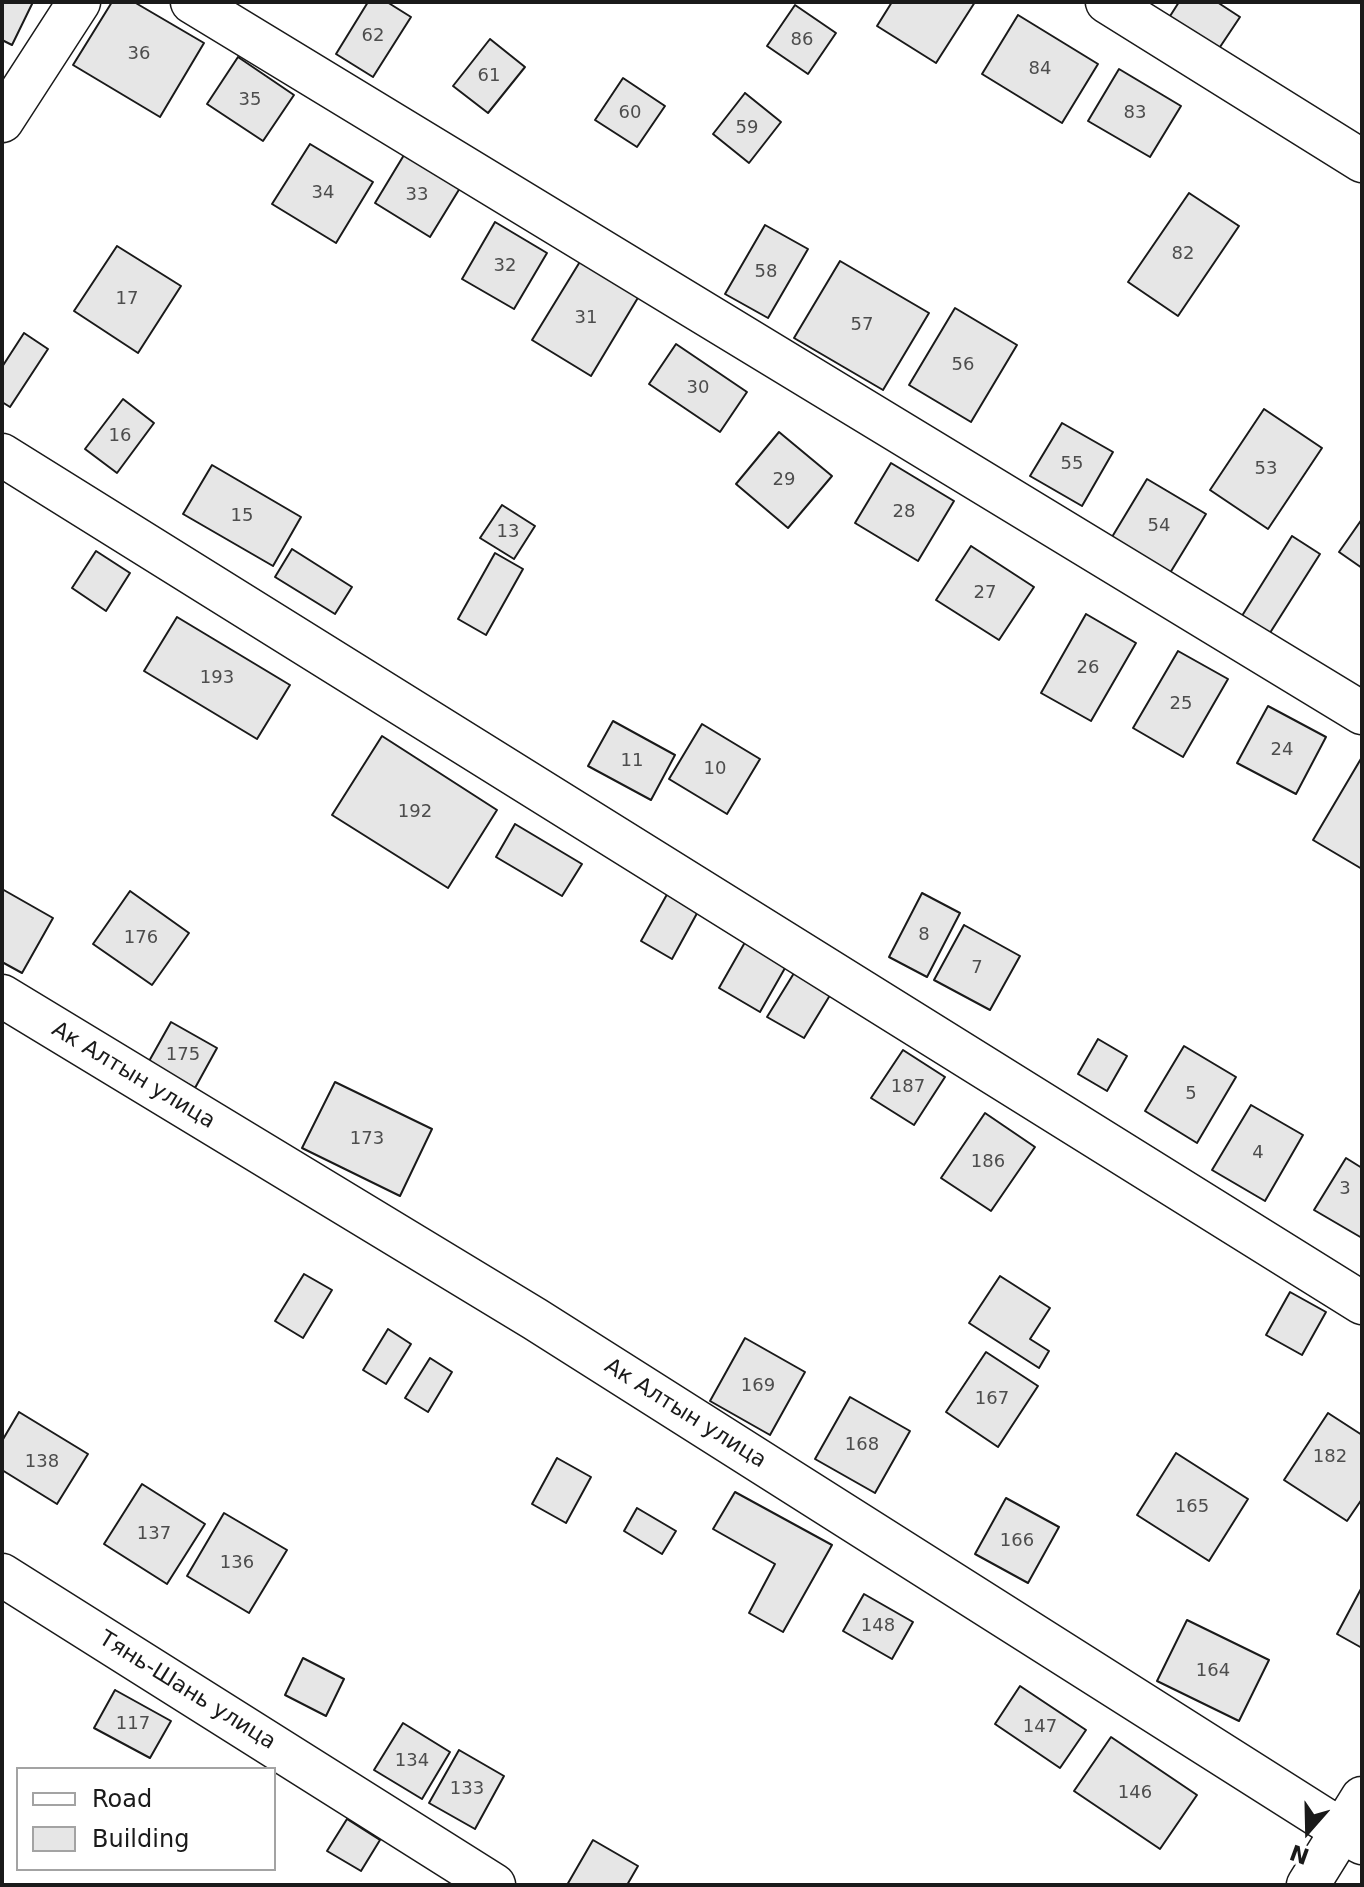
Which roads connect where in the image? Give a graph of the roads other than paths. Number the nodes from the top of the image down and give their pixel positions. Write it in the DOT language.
graph roads {
  1 [pos="79,2"];
  2 [pos="192,2"];
  3 [pos="1107,2"];
  4 [pos="2,121"];
  5 [pos="1362,161"];
  6 [pos="2,455"];
  7 [pos="1362,713"];
  8 [pos="2,996"];
  9 [pos="1362,1303"];
  10 [pos="2,1575"];
  11 [pos="1355,1824"];
  12 [pos="494,1885"];
  13 [pos="1308,1885"];
  1 -- 4 [label="street"];
  2 -- 7 [label="street"];
  3 -- 5 [label="street"];
  6 -- 9 [label="street"];
  8 -- 11 [label="street, Ак Алтын улица"];
  10 -- 12 [label="street, Тянь-Шань улица"];
  11 -- 13 [label="street"];
}
